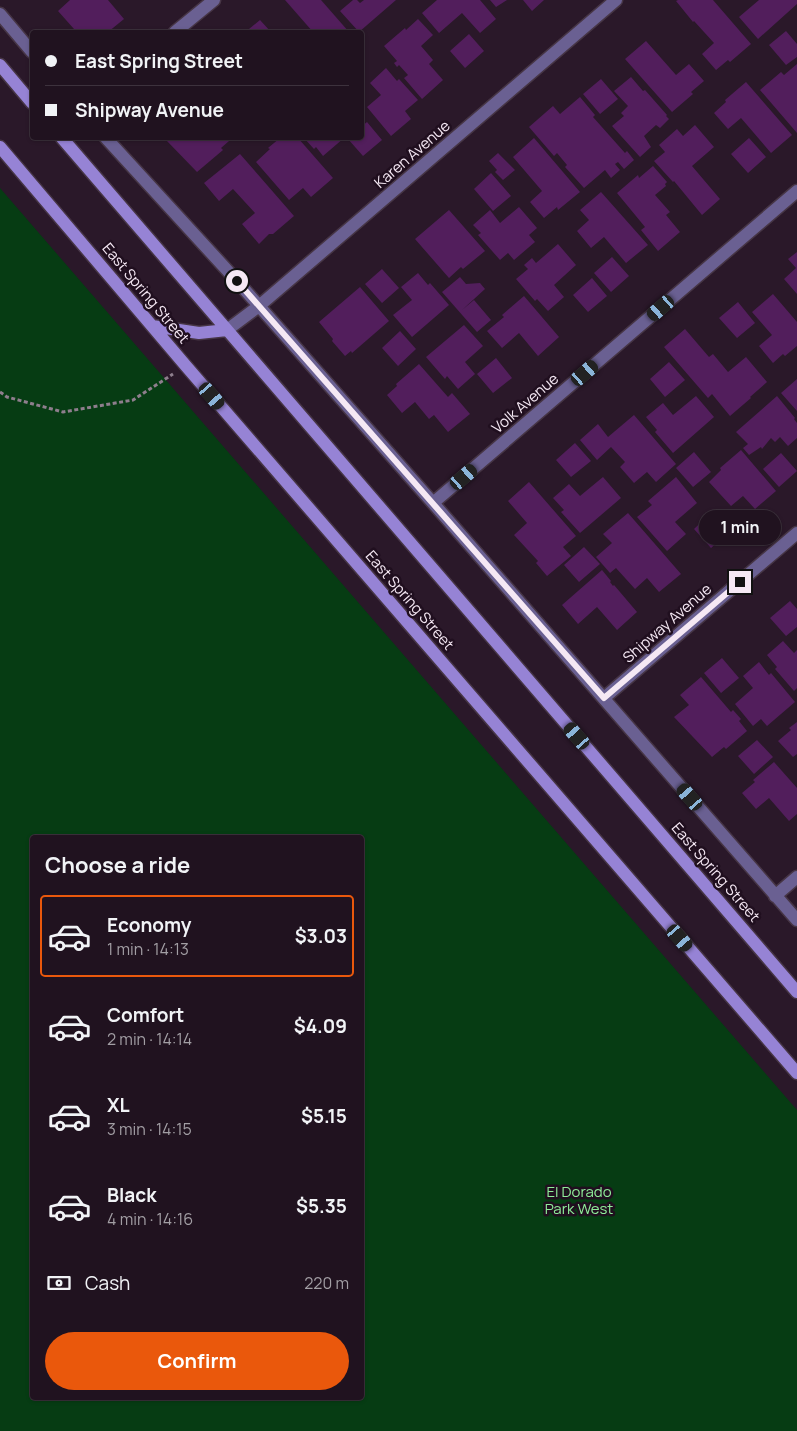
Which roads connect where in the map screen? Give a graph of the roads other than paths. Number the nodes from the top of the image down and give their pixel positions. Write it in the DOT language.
graph roads {
  1 [pos="214,0"];
  2 [pos="616,0"];
  3 [pos="0,14"];
  4 [pos="177,30"];
  5 [pos="30,50"];
  6 [pos="0,64"];
  7 [pos="30,101"];
  8 [pos="64,140"];
  9 [pos="108,140"];
  10 [pos="0,147"];
  11 [pos="797,191"];
  12 [pos="259,306"];
  13 [pos="152,326"];
  14 [pos="227,330"];
  15 [pos="433,503"];
  16 [pos="797,533"];
  17 [pos="604,698"];
  18 [pos="797,877"];
  19 [pos="775,896"];
  20 [pos="797,920"];
  21 [pos="797,992"];
  22 [pos="797,1073"];
  1 -- 4 [label="street"];
  2 -- 12 [label="street, Karen Avenue"];
  3 -- 5 [label="street"];
  6 -- 7 [label="main road"];
  8 -- 14 [label="main road, East Spring Street"];
  9 -- 12 [label="street, East Spring Street"];
  10 -- 13 [label="main road, East Spring Street"];
  11 -- 15 [label="street, Volk Avenue"];
  12 -- 14 [label="street, Karen Avenue"];
  12 -- 15 [label="street, East Spring Street"];
  13 -- 14 [label="main road"];
  13 -- 22 [label="main road, East Spring Street"];
  14 -- 21 [label="main road, East Spring Street"];
  15 -- 17 [label="street, East Spring Street"];
  16 -- 17 [label="street, Shipway Avenue"];
  17 -- 19 [label="street, East Spring Street"];
  18 -- 19 [label="street"];
  19 -- 20 [label="street, East Spring Street"];
}
